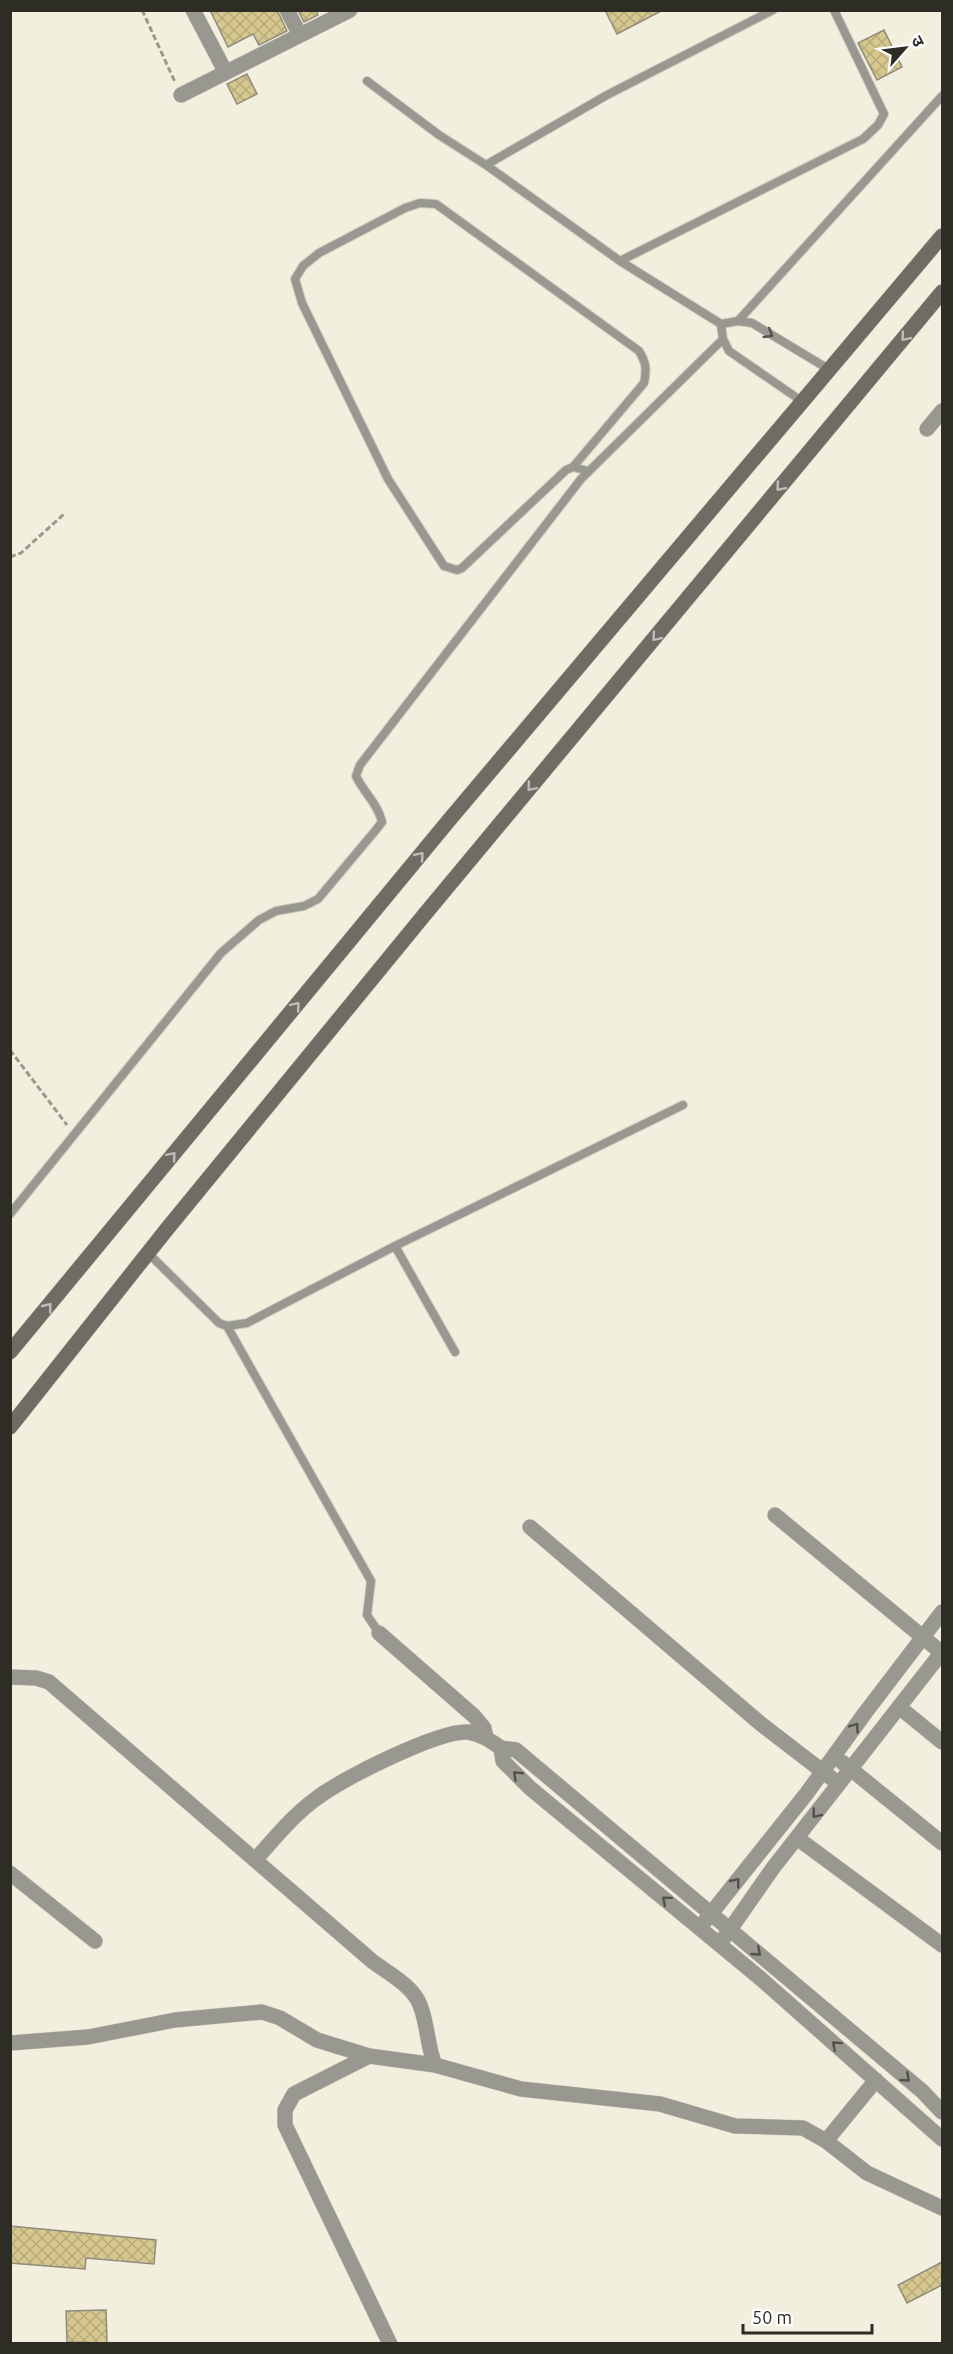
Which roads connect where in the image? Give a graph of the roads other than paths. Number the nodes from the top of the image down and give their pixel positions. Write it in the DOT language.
graph roads {
  1 [pos="193,10"];
  2 [pos="287,10"];
  3 [pos="350,10"];
  4 [pos="773,10"];
  5 [pos="834,10"];
  6 [pos="300,36"];
  7 [pos="225,72"];
  8 [pos="367,81"];
  9 [pos="181,95"];
  10 [pos="942,96"];
  11 [pos="486,165"];
  12 [pos="942,236"];
  13 [pos="620,261"];
  14 [pos="942,292"];
  15 [pos="738,321"];
  16 [pos="721,324"];
  17 [pos="723,339"];
  18 [pos="830,370"];
  19 [pos="803,402"];
  20 [pos="942,411"];
  21 [pos="927,429"];
  22 [pos="573,467"];
  23 [pos="588,471"];
  24 [pos="683,1105"];
  25 [pos="10,1214"];
  26 [pos="395,1246"];
  27 [pos="148,1253"];
  28 [pos="227,1326"];
  29 [pos="10,1352"];
  30 [pos="455,1352"];
  31 [pos="10,1427"];
  32 [pos="775,1515"];
  33 [pos="530,1527"];
  34 [pos="942,1612"];
  35 [pos="379,1633"];
  36 [pos="924,1638"];
  37 [pos="942,1652"];
  38 [pos="10,1677"];
  39 [pos="899,1707"];
  40 [pos="486,1738"];
  41 [pos="942,1742"];
  42 [pos="501,1748"];
  43 [pos="833,1756"];
  44 [pos="851,1768"];
  45 [pos="822,1771"];
  46 [pos="839,1784"];
  47 [pos="797,1838"];
  48 [pos="942,1844"];
  49 [pos="255,1860"];
  50 [pos="10,1873"];
  51 [pos="710,1914"];
  52 [pos="699,1928"];
  53 [pos="731,1930"];
  54 [pos="95,1941"];
  55 [pos="720,1944"];
  56 [pos="942,1945"];
  57 [pos="10,2043"];
  58 [pos="369,2056"];
  59 [pos="435,2065"];
  60 [pos="876,2080"];
  61 [pos="942,2112"];
  62 [pos="942,2139"];
  63 [pos="826,2141"];
  64 [pos="942,2208"];
  65 [pos="390,2343"];
  1 -- 7 [label="street"];
  2 -- 6 [label="street"];
  3 -- 6 [label="street"];
  4 -- 11 [label="lane"];
  5 -- 13 [label="lane"];
  6 -- 7 [label="street"];
  7 -- 9 [label="street"];
  8 -- 11 [label="lane"];
  10 -- 15 [label="lane"];
  11 -- 13 [label="lane"];
  12 -- 18 [label="street"];
  13 -- 16 [label="lane"];
  14 -- 27 [label="street, one-way"];
  15 -- 16 [label="lane"];
  15 -- 18 [label="lane, one-way"];
  16 -- 17 [label="lane"];
  17 -- 19 [label="lane"];
  17 -- 23 [label="lane"];
  18 -- 19 [label="street"];
  29 -- 19 [label="street, one-way"];
  20 -- 21 [label="street"];
  22 -- 22 [label="lane"];
  22 -- 23 [label="lane"];
  23 -- 25 [label="lane"];
  24 -- 26 [label="lane"];
  26 -- 28 [label="lane"];
  26 -- 30 [label="lane"];
  27 -- 28 [label="lane"];
  27 -- 31 [label="street"];
  28 -- 35 [label="lane"];
  32 -- 36 [label="street"];
  33 -- 45 [label="street"];
  34 -- 36 [label="street"];
  35 -- 40 [label="street"];
  36 -- 37 [label="street"];
  43 -- 36 [label="street, one-way"];
  37 -- 39 [label="street"];
  38 -- 49 [label="street"];
  39 -- 41 [label="street"];
  39 -- 44 [label="street"];
  40 -- 42 [label="street"];
  40 -- 49 [label="street"];
  42 -- 51 [label="street"];
  52 -- 42 [label="street, one-way"];
  43 -- 44 [label="street"];
  43 -- 45 [label="street"];
  44 -- 46 [label="street"];
  44 -- 48 [label="street"];
  45 -- 46 [label="street"];
  51 -- 45 [label="street, one-way"];
  46 -- 47 [label="street, one-way"];
  47 -- 53 [label="street"];
  47 -- 56 [label="street"];
  49 -- 59 [label="street"];
  50 -- 54 [label="street"];
  51 -- 52 [label="street"];
  51 -- 53 [label="street"];
  52 -- 55 [label="street"];
  53 -- 55 [label="street"];
  53 -- 61 [label="street, one-way"];
  60 -- 55 [label="street, one-way"];
  57 -- 58 [label="street"];
  58 -- 59 [label="street"];
  58 -- 65 [label="street"];
  59 -- 63 [label="street"];
  60 -- 62 [label="street"];
  60 -- 63 [label="street"];
  63 -- 64 [label="street"];
}
